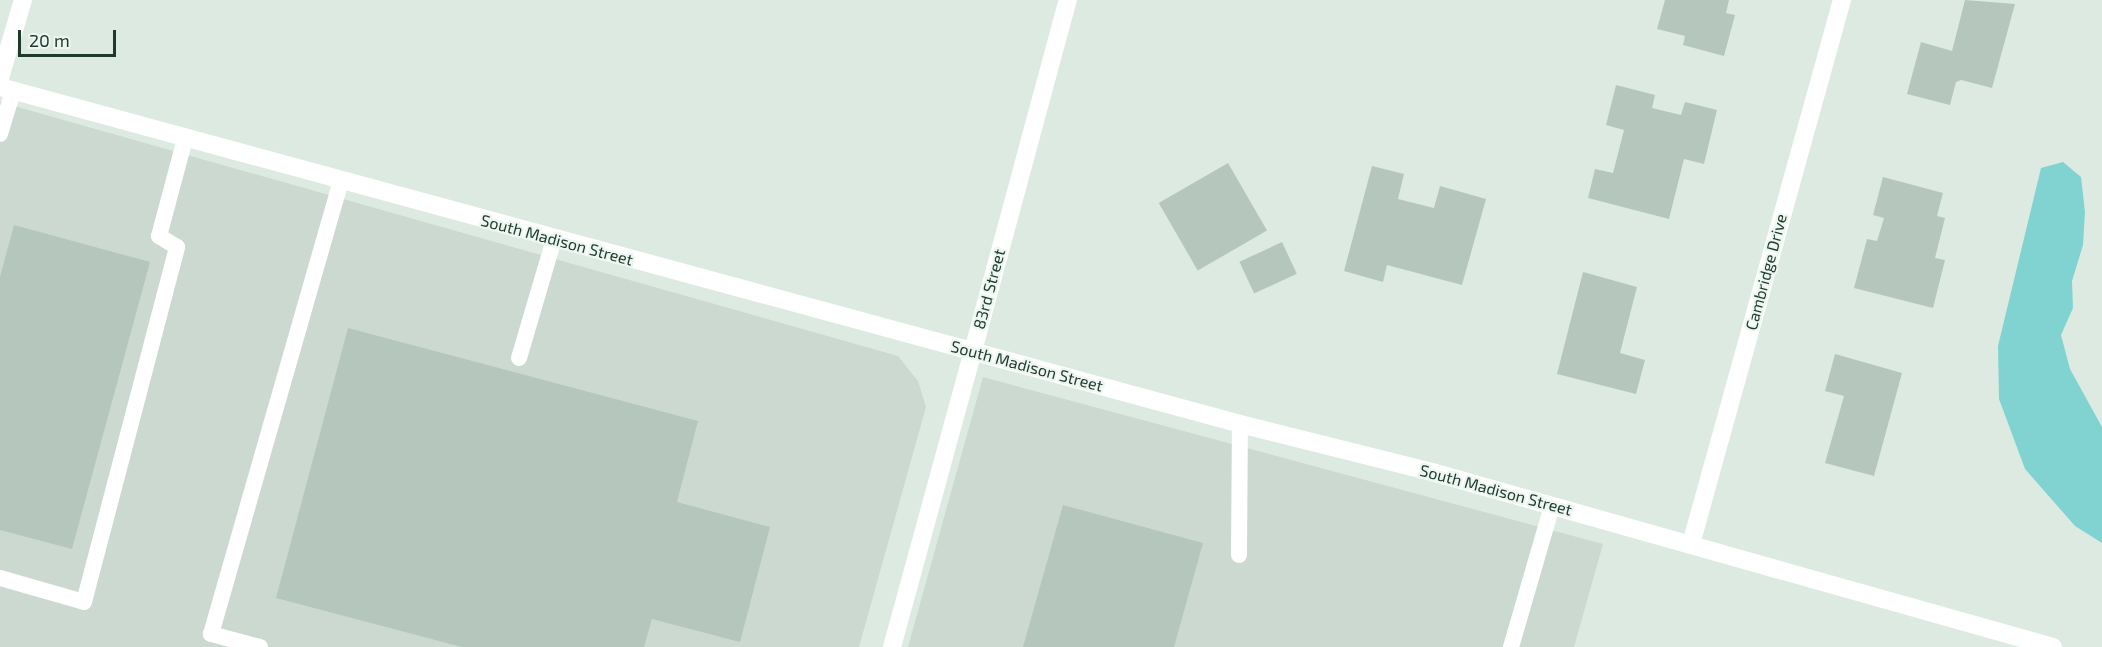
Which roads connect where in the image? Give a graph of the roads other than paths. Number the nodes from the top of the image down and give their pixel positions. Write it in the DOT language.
graph roads {
  1 [pos="23,0"];
  2 [pos="1068,0"];
  3 [pos="1842,0"];
  4 [pos="4,85"];
  5 [pos="0,134"];
  6 [pos="185,139"];
  7 [pos="340,182"];
  8 [pos="554,239"];
  9 [pos="973,351"];
  10 [pos="519,358"];
  11 [pos="1240,424"];
  12 [pos="1552,506"];
  13 [pos="1691,544"];
  14 [pos="1239,555"];
  15 [pos="0,578"];
  16 [pos="2006,640"];
  17 [pos="260,647"];
  18 [pos="892,647"];
  19 [pos="1511,647"];
  20 [pos="2053,647"];
  1 -- 4 [label="street"];
  2 -- 9 [label="street, 83rd Street"];
  3 -- 13 [label="street, Cambridge Drive"];
  4 -- 5 [label="lane"];
  4 -- 6 [label="street, South Madison Street"];
  6 -- 7 [label="street, South Madison Street"];
  6 -- 15 [label="lane"];
  7 -- 8 [label="street, South Madison Street"];
  7 -- 17 [label="lane"];
  8 -- 9 [label="street, South Madison Street"];
  8 -- 10 [label="lane"];
  9 -- 11 [label="street, South Madison Street"];
  9 -- 18 [label="street, 83rd Street"];
  11 -- 12 [label="street, South Madison Street"];
  11 -- 14 [label="lane"];
  12 -- 13 [label="street, South Madison Street"];
  12 -- 19 [label="lane"];
  13 -- 16 [label="street, South Madison Street"];
  16 -- 20 [label="street, South Madison Street"];
}
